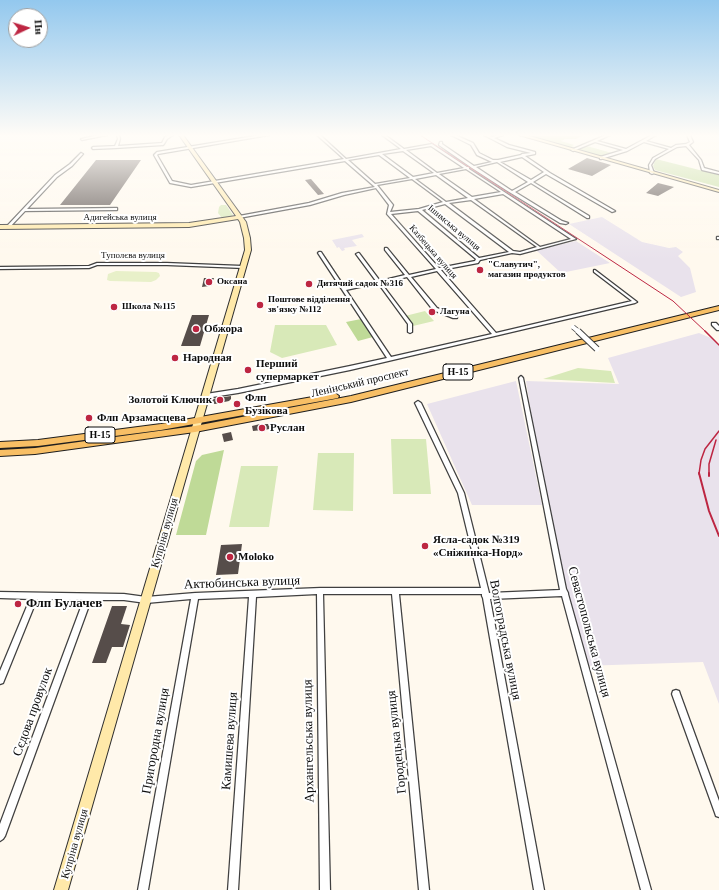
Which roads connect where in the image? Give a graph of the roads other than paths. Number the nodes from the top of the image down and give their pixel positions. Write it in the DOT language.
graph roads {
  1 [pos="56,177"];
  2 [pos="168,177"];
  3 [pos="210,177"];
  4 [pos="252,177"];
  5 [pos="365,177"];
  6 [pos="410,177"];
  7 [pos="413,177"];
  8 [pos="441,177"];
  9 [pos="479,177"];
  10 [pos="488,177"];
  11 [pos="521,177"];
  12 [pos="539,177"];
  13 [pos="555,177"];
  14 [pos="665,177"];
  15 [pos="530,182"];
  16 [pos="215,183"];
  17 [pos="376,186"];
  18 [pos="719,191"];
  19 [pos="513,192"];
  20 [pos="503,193"];
  21 [pos="471,198"];
  22 [pos="445,203"];
  23 [pos="116,209"];
  24 [pos="25,210"];
  25 [pos="419,210"];
  26 [pos="613,211"];
  27 [pos="388,213"];
  28 [pos="239,217"];
  29 [pos="588,217"];
  30 [pos="566,223"];
  31 [pos="8,226"];
  32 [pos="0,227"];
  33 [pos="540,248"];
  34 [pos="386,249"];
  35 [pos="512,252"];
  36 [pos="320,253"];
  37 [pos="358,254"];
  38 [pos="478,259"];
  39 [pos="243,267"];
  40 [pos="0,268"];
  41 [pos="437,270"];
  42 [pos="595,271"];
  43 [pos="408,276"];
  44 [pos="378,281"];
  45 [pos="344,289"];
  46 [pos="719,302"];
  47 [pos="719,308"];
  48 [pos="456,317"];
  49 [pos="714,324"];
  50 [pos="573,327"];
  51 [pos="719,329"];
  52 [pos="410,332"];
  53 [pos="495,334"];
  54 [pos="597,349"];
  55 [pos="390,359"];
  56 [pos="521,378"];
  57 [pos="206,396"];
  58 [pos="418,403"];
  59 [pos="197,425"];
  60 [pos="0,445"];
  61 [pos="0,453"];
  62 [pos="320,591"];
  63 [pos="395,591"];
  64 [pos="485,593"];
  65 [pos="565,593"];
  66 [pos="253,594"];
  67 [pos="0,595"];
  68 [pos="35,596"];
  69 [pos="88,596"];
  70 [pos="195,596"];
  71 [pos="146,600"];
  72 [pos="4,662"];
  73 [pos="0,680"];
  74 [pos="676,694"];
  75 [pos="719,813"];
  76 [pos="0,836"];
  77 [pos="61,890"];
  78 [pos="143,890"];
  79 [pos="233,890"];
  80 [pos="325,890"];
  81 [pos="424,890"];
  82 [pos="539,890"];
  83 [pos="646,890"];
  1 -- 24 [label="street"];
  2 -- 16 [label="street"];
  3 -- 16 [label="main road, Купріна вулиця"];
  4 -- 16 [label="street"];
  5 -- 17 [label="street"];
  6 -- 7 [label="street"];
  6 -- 17 [label="street"];
  6 -- 22 [label="street"];
  8 -- 21 [label="street"];
  9 -- 20 [label="street"];
  10 -- 19 [label="street"];
  11 -- 15 [label="street"];
  12 -- 15 [label="street"];
  13 -- 26 [label="street"];
  14 -- 18 [label="main road"];
  15 -- 19 [label="street"];
  15 -- 29 [label="street"];
  16 -- 28 [label="main road, Купріна вулиця"];
  17 -- 27 [label="street"];
  17 -- 28 [label="street"];
  19 -- 30 [label="street"];
  20 -- 21 [label="street"];
  20 -- 33 [label="street"];
  21 -- 22 [label="street"];
  21 -- 33 [label="street"];
  22 -- 25 [label="street"];
  22 -- 35 [label="street"];
  23 -- 24 [label="street"];
  24 -- 31 [label="street"];
  25 -- 27 [label="street"];
  25 -- 38 [label="street, Ішимська вулиця"];
  27 -- 41 [label="street, Казбецька вулиця"];
  28 -- 31 [label="main road, Адигейська вулиця"];
  28 -- 39 [label="main road, Купріна вулиця"];
  31 -- 32 [label="main road, Адигейська вулиця"];
  33 -- 35 [label="street"];
  34 -- 43 [label="street"];
  35 -- 38 [label="street"];
  36 -- 45 [label="street"];
  37 -- 44 [label="street"];
  38 -- 41 [label="street"];
  39 -- 40 [label="street, Туполєва вулиця"];
  39 -- 57 [label="main road, Купріна вулиця"];
  41 -- 43 [label="street"];
  41 -- 53 [label="street, Казбецька вулиця"];
  42 -- 53 [label="street"];
  43 -- 44 [label="street"];
  43 -- 48 [label="street"];
  44 -- 45 [label="street"];
  44 -- 52 [label="street"];
  45 -- 55 [label="street"];
  46 -- 59 [label="main road, Ленінський проспект / Н-15"];
  47 -- 59 [label="main road, Ленінський проспект / Н-15"];
  49 -- 51 [label="street"];
  50 -- 54 [label="street, bridge"];
  53 -- 55 [label="street"];
  55 -- 57 [label="street"];
  56 -- 65 [label="street, Севастопольська вулиця"];
  57 -- 59 [label="main road, Купріна вулиця"];
  58 -- 64 [label="street, Волгоградська вулиця"];
  59 -- 60 [label="main road, Ленінський проспект / Н-15"];
  59 -- 61 [label="main road, Ленінський проспект / Н-15"];
  59 -- 71 [label="main road, Купріна вулиця"];
  62 -- 63 [label="street, Актюбинська вулиця"];
  62 -- 66 [label="street, Актюбинська вулиця"];
  62 -- 80 [label="street, Архангельська вулиця"];
  63 -- 64 [label="street, Актюбинська вулиця"];
  63 -- 81 [label="street, Городецька вулиця"];
  64 -- 65 [label="street, Актюбинська вулиця"];
  64 -- 82 [label="street, Волгоградська вулиця"];
  65 -- 83 [label="street, Севастопольська вулиця"];
  66 -- 70 [label="street, Актюбинська вулиця"];
  66 -- 79 [label="street, Камишева вулиця"];
  67 -- 68 [label="street, Актюбинська вулиця"];
  68 -- 69 [label="street, Актюбинська вулиця"];
  68 -- 72 [label="street"];
  69 -- 71 [label="street, Актюбинська вулиця"];
  69 -- 76 [label="street, Сєдова провулок"];
  70 -- 71 [label="street, Актюбинська вулиця"];
  70 -- 78 [label="street, Пригородна вулиця"];
  71 -- 77 [label="main road, Купріна вулиця"];
  72 -- 73 [label="street"];
  74 -- 75 [label="street"];
}
